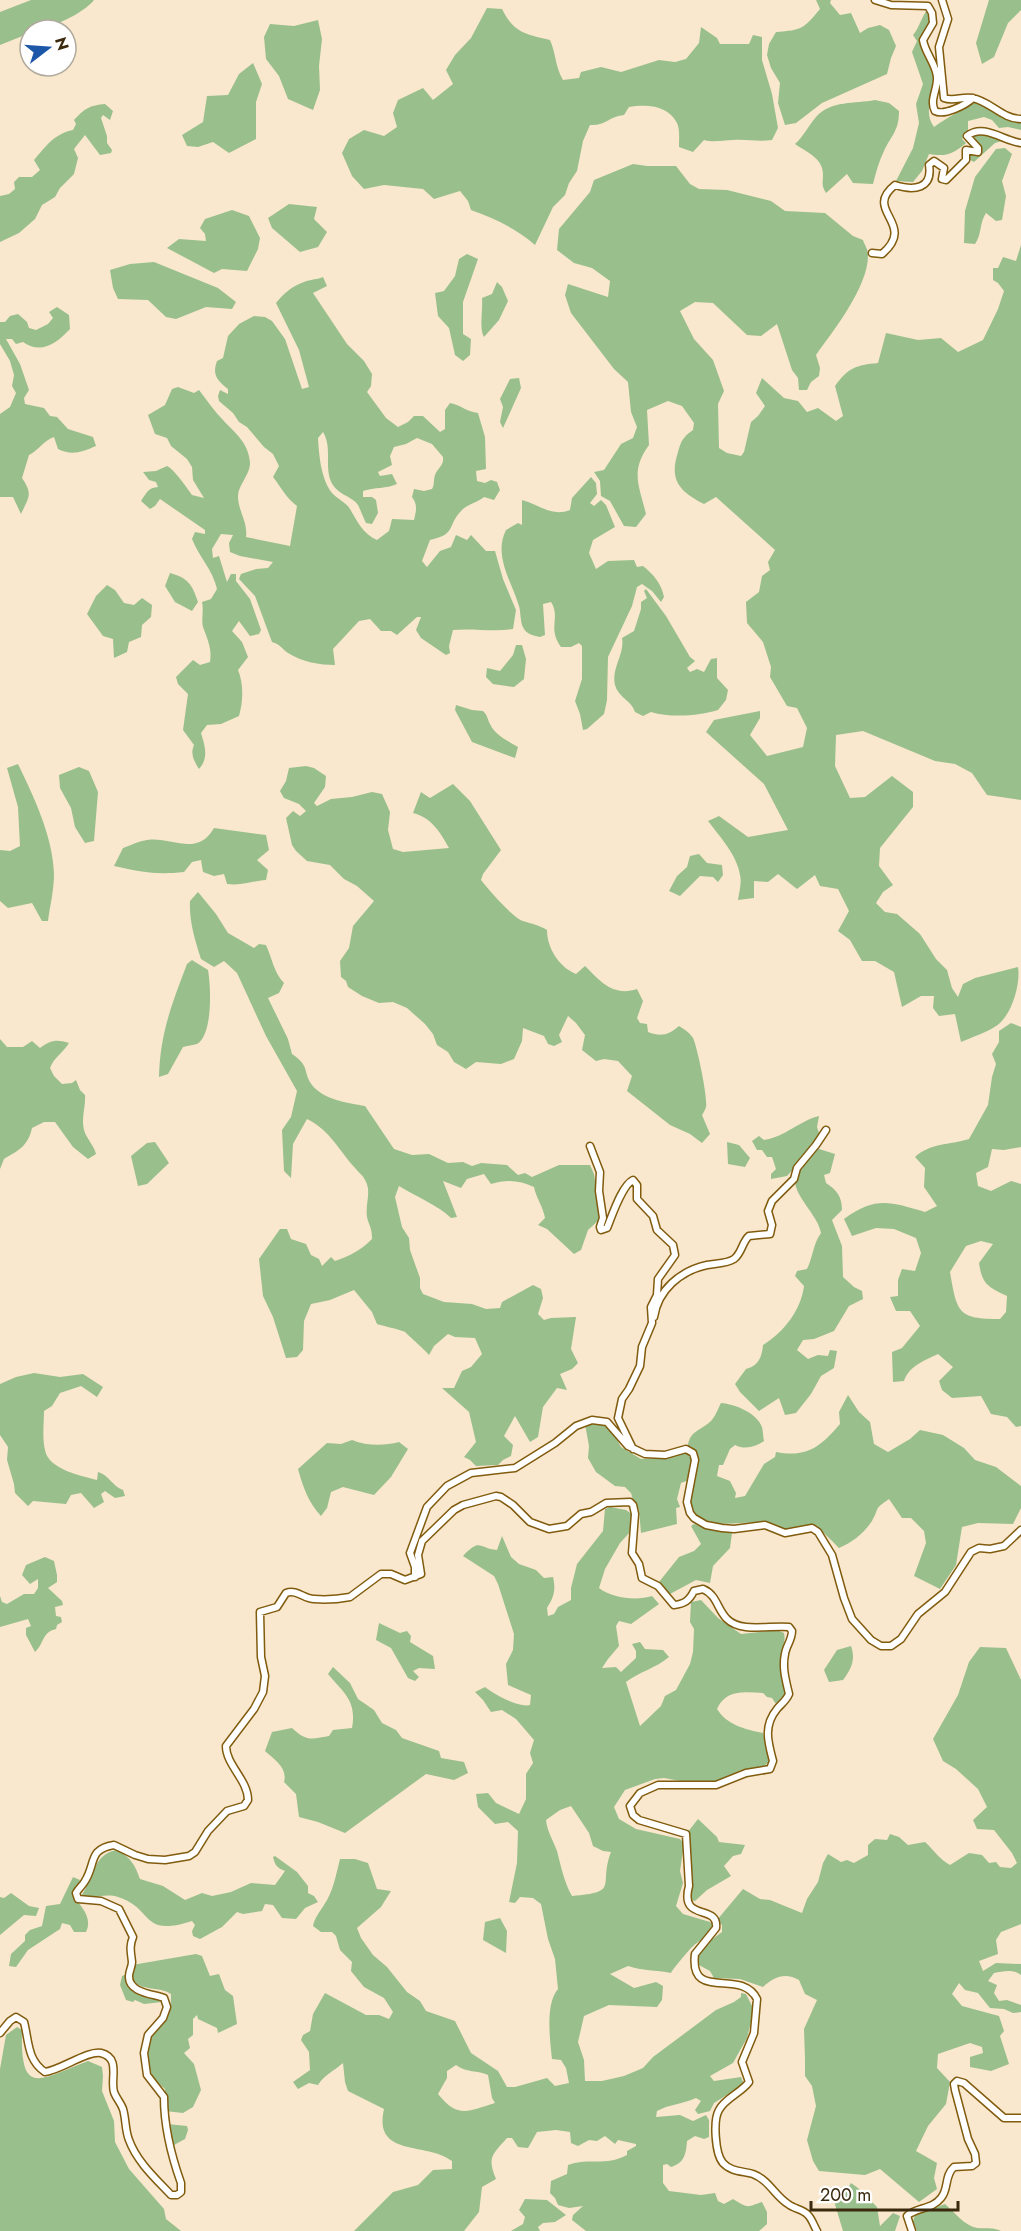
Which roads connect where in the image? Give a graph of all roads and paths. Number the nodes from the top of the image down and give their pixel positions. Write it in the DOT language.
graph roads {
  1 [pos="875,0"];
  2 [pos="942,0"];
  3 [pos="973,98"];
  4 [pos="1021,119"];
  5 [pos="1021,143"];
  6 [pos="872,253"];
  7 [pos="826,1130"];
  8 [pos="590,1146"];
  9 [pos="652,1323"];
  10 [pos="633,1449"];
  11 [pos="1021,1530"];
  12 [pos="415,1577"];
  13 [pos="0,2033"];
  14 [pos="1021,2118"];
  15 [pos="817,2231"];
  16 [pos="912,2231"];
  1 -- 3 [label="street"];
  2 -- 3 [label="street"];
  3 -- 4 [label="street"];
  5 -- 6 [label="street"];
  7 -- 9 [label="street"];
  8 -- 9 [label="street"];
  9 -- 10 [label="street"];
  10 -- 11 [label="street"];
  10 -- 12 [label="street"];
  12 -- 13 [label="street"];
  12 -- 15 [label="street"];
  14 -- 16 [label="street"];
}
